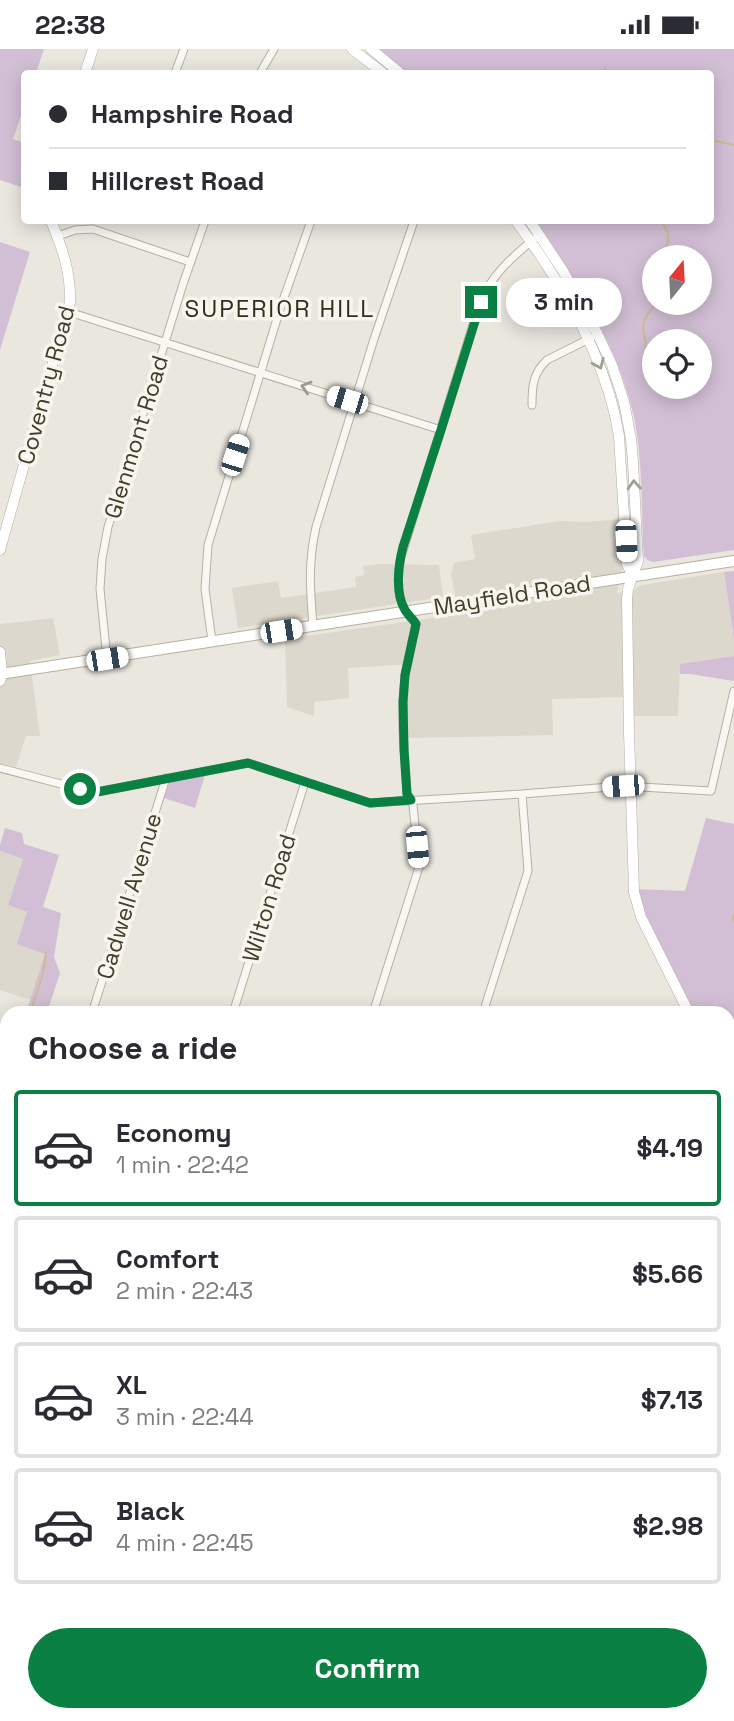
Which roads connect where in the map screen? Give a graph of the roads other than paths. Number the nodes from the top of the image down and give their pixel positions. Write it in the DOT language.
graph roads {
  1 [pos="93,49"];
  2 [pos="184,49"];
  3 [pos="274,49"];
  4 [pos="352,49"];
  5 [pos="371,49"];
  6 [pos="388,63"];
  7 [pos="86,70"];
  8 [pos="176,70"];
  9 [pos="262,70"];
  10 [pos="377,70"];
  11 [pos="383,70"];
  12 [pos="396,70"];
  13 [pos="52,224"];
  14 [pos="204,224"];
  15 [pos="309,224"];
  16 [pos="413,224"];
  17 [pos="520,224"];
  18 [pos="531,224"];
  19 [pos="58,236"];
  20 [pos="536,238"];
  21 [pos="190,263"];
  22 [pos="69,312"];
  23 [pos="593,337"];
  24 [pos="166,342"];
  25 [pos="261,373"];
  26 [pos="620,386"];
  27 [pos="609,390"];
  28 [pos="355,402"];
  29 [pos="533,405"];
  30 [pos="441,430"];
  31 [pos="627,462"];
  32 [pos="0,550"];
  33 [pos="734,561"];
  34 [pos="633,576"];
  35 [pos="406,612"];
  36 [pos="313,626"];
  37 [pos="212,641"];
  38 [pos="0,652"];
  39 [pos="107,659"];
  40 [pos="1,676"];
  41 [pos="734,691"];
  42 [pos="0,768"];
  43 [pos="166,778"];
  44 [pos="305,782"];
  45 [pos="630,786"];
  46 [pos="523,794"];
  47 [pos="411,800"];
  48 [pos="94,1006"];
  49 [pos="235,1006"];
  50 [pos="375,1006"];
  51 [pos="484,1006"];
  52 [pos="686,1006"];
  1 -- 7 [label="street"];
  2 -- 8 [label="street"];
  3 -- 9 [label="street"];
  4 -- 10 [label="street"];
  5 -- 6 [label="street"];
  6 -- 11 [label="street"];
  6 -- 12 [label="street"];
  13 -- 19 [label="street, Coventry Road"];
  14 -- 21 [label="street, Glenmont Road"];
  15 -- 25 [label="street"];
  16 -- 28 [label="street"];
  17 -- 20 [label="street"];
  18 -- 20 [label="street"];
  19 -- 21 [label="street"];
  19 -- 22 [label="street, Coventry Road"];
  20 -- 23 [label="street"];
  20 -- 30 [label="street"];
  21 -- 24 [label="street, Glenmont Road"];
  22 -- 24 [label="street"];
  22 -- 32 [label="street, Coventry Road"];
  23 -- 26 [label="street"];
  23 -- 27 [label="street, one-way"];
  23 -- 29 [label="street"];
  24 -- 25 [label="street"];
  24 -- 39 [label="street, Glenmont Road"];
  28 -- 25 [label="street, one-way"];
  25 -- 37 [label="street"];
  26 -- 27 [label="street"];
  26 -- 31 [label="street"];
  27 -- 31 [label="street"];
  28 -- 30 [label="street"];
  28 -- 36 [label="street"];
  30 -- 35 [label="street"];
  31 -- 34 [label="street"];
  33 -- 34 [label="main road, Mayfield Road"];
  34 -- 35 [label="main road, Mayfield Road"];
  34 -- 45 [label="street"];
  35 -- 36 [label="main road, Mayfield Road"];
  35 -- 47 [label="street"];
  36 -- 37 [label="main road, Mayfield Road"];
  37 -- 39 [label="main road, Mayfield Road"];
  38 -- 40 [label="street"];
  39 -- 40 [label="main road, Mayfield Road"];
  41 -- 45 [label="street"];
  42 -- 43 [label="street"];
  43 -- 44 [label="street"];
  43 -- 48 [label="street, Cadwell Avenue"];
  44 -- 47 [label="street"];
  44 -- 49 [label="street, Wilton Road"];
  45 -- 46 [label="street"];
  45 -- 52 [label="street"];
  46 -- 47 [label="street"];
  46 -- 51 [label="street"];
  47 -- 50 [label="street"];
}
